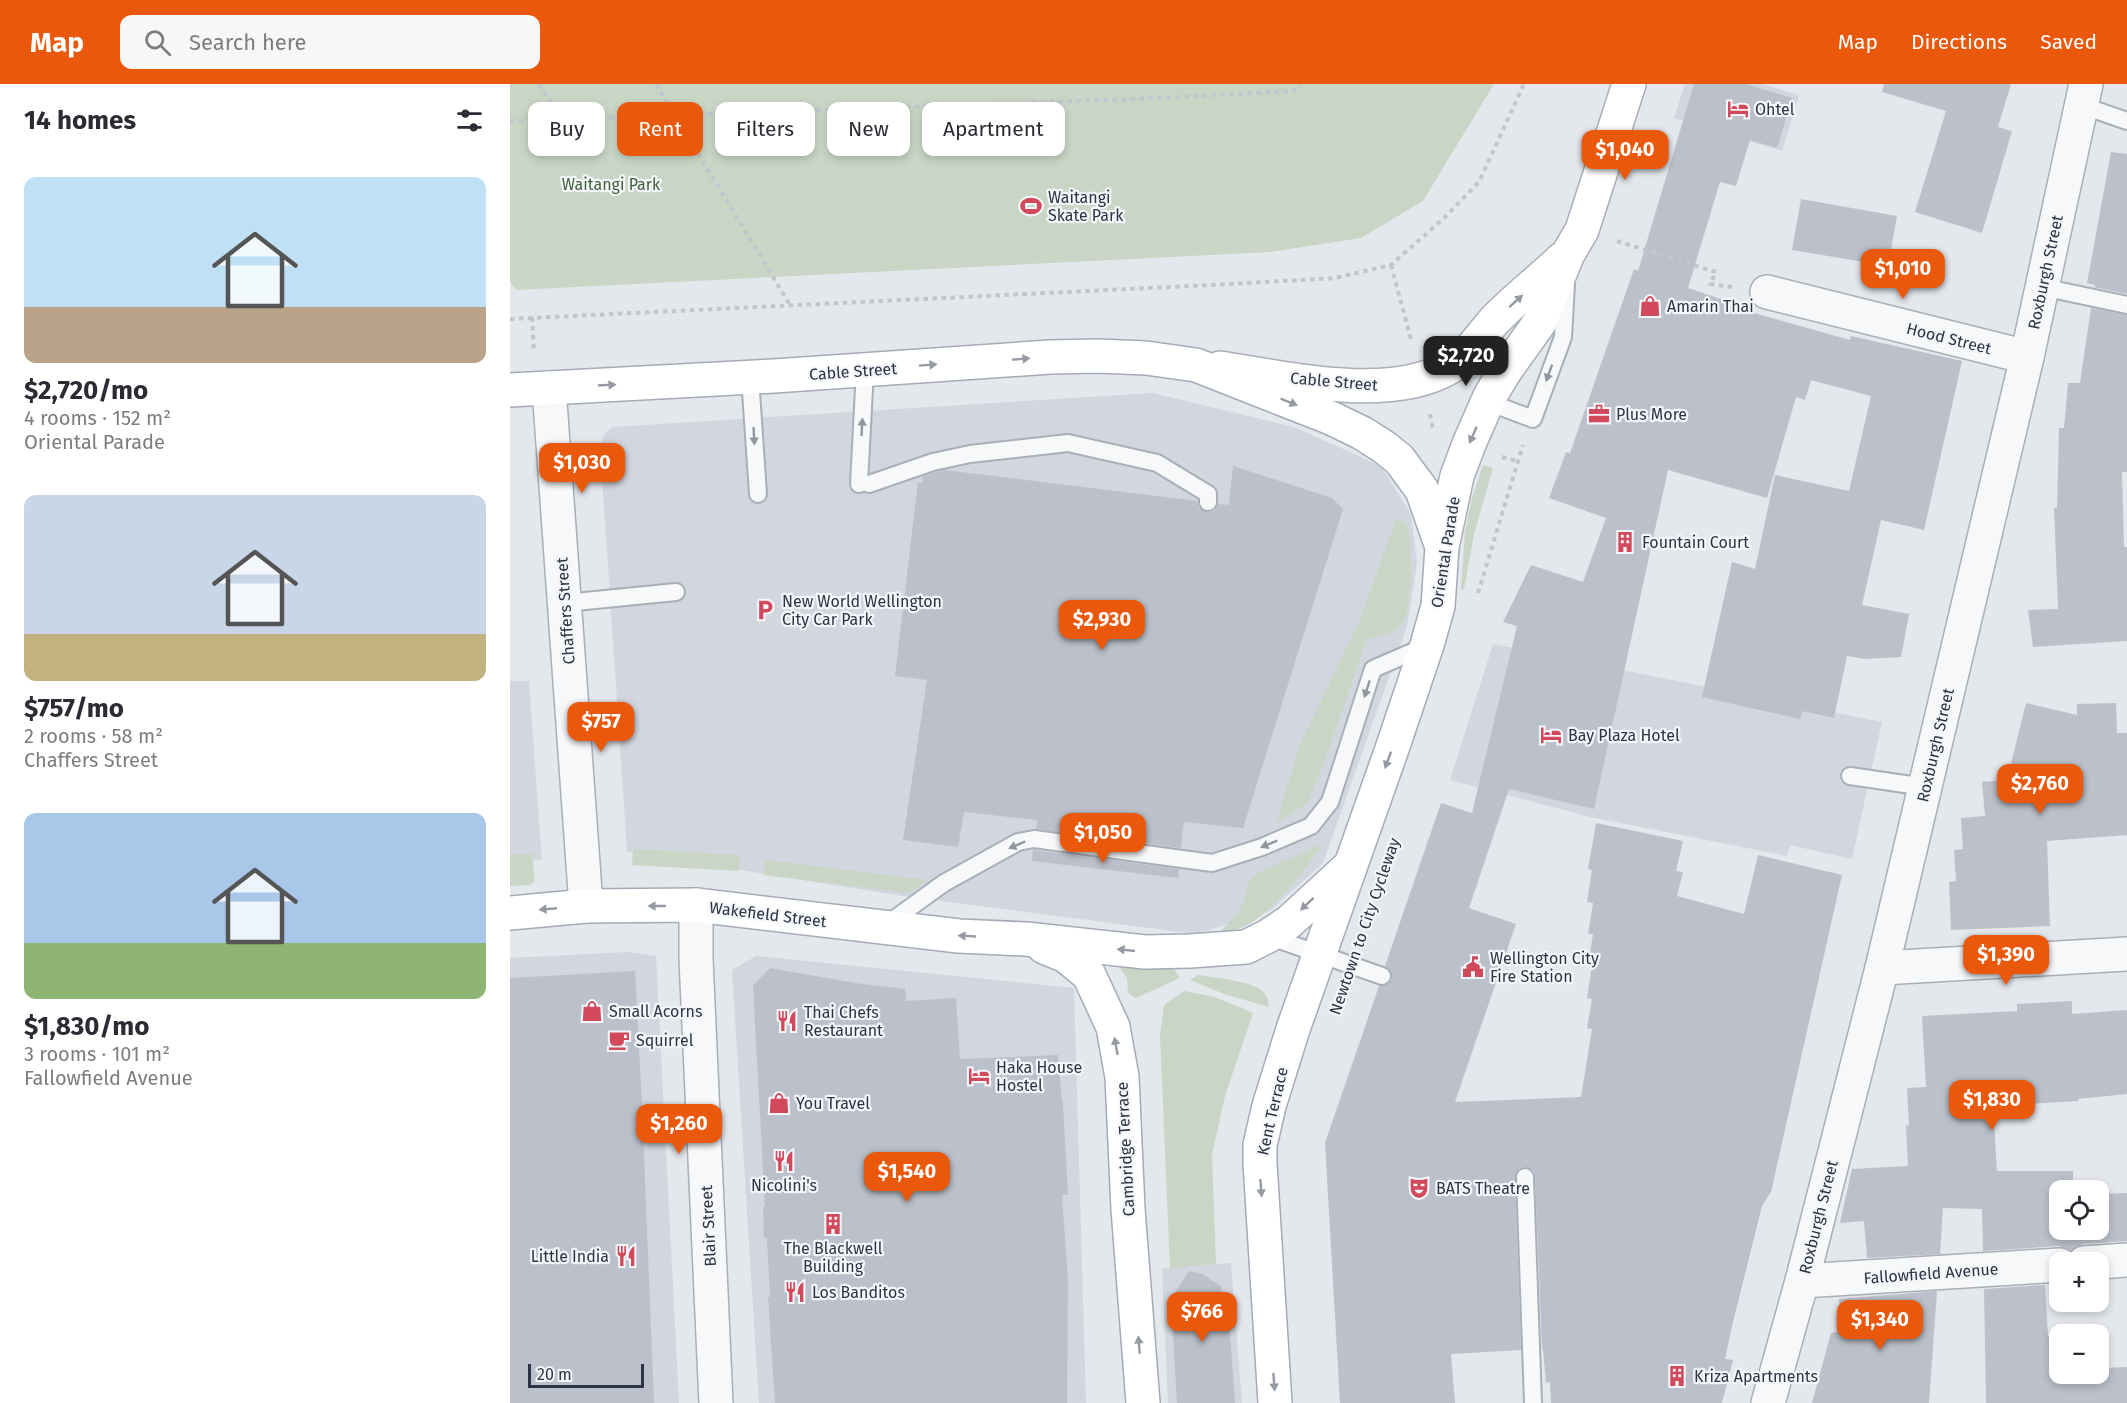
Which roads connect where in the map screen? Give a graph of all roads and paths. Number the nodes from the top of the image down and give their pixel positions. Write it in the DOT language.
graph roads {
  1 [pos="539,84"];
  2 [pos="656,84"];
  3 [pos="1302,84"];
  4 [pos="1524,84"];
  5 [pos="1629,84"];
  6 [pos="2084,94"];
  7 [pos="550,102"];
  8 [pos="667,102"];
  9 [pos="703,115"];
  10 [pos="510,121"];
  11 [pos="528,121"];
  12 [pos="2127,121"];
  13 [pos="700,156"];
  14 [pos="1575,242"];
  15 [pos="1391,265"];
  16 [pos="2042,287"];
  17 [pos="1767,292"];
  18 [pos="790,305"];
  19 [pos="2127,305"];
  20 [pos="532,317"];
  21 [pos="510,319"];
  22 [pos="1414,350"];
  23 [pos="2027,357"];
  24 [pos="1196,365"];
  25 [pos="865,369"];
  26 [pos="542,374"];
  27 [pos="750,377"];
  28 [pos="510,390"];
  29 [pos="1488,402"];
  30 [pos="1429,410"];
  31 [pos="1442,433"];
  32 [pos="1517,461"];
  33 [pos="758,494"];
  34 [pos="1208,502"];
  35 [pos="1442,547"];
  36 [pos="676,591"];
  37 [pos="1477,596"];
  38 [pos="565,603"];
  39 [pos="1427,645"];
  40 [pos="1850,776"];
  41 [pos="1925,787"];
  42 [pos="1351,866"];
  43 [pos="586,906"];
  44 [pos="696,906"];
  45 [pos="510,912"];
  46 [pos="883,928"];
  47 [pos="1269,936"];
  48 [pos="1026,939"];
  49 [pos="1320,954"];
  50 [pos="2127,954"];
  51 [pos="1882,968"];
  52 [pos="1382,976"];
  53 [pos="1525,1177"];
  54 [pos="2127,1260"];
  55 [pos="2109,1261"];
  56 [pos="2049,1266"];
  57 [pos="1802,1281"];
  58 [pos="716,1403"];
  59 [pos="1143,1403"];
  60 [pos="1275,1403"];
  61 [pos="1533,1403"];
  62 [pos="1768,1403"];
  1 -- 7 [label="path"];
  2 -- 8 [label="path"];
  3 -- 9 [label="path"];
  4 -- 15 [label="path"];
  5 -- 14 [label="main road, Oriental Parade"];
  6 -- 12 [label="lane"];
  6 -- 16 [label="street, Roxburgh Street"];
  10 -- 11 [label="path"];
  13 -- 18 [label="path"];
  14 -- 17 [label="path"];
  24 -- 14 [label="main road, Cable Street, one-way"];
  14 -- 29 [label="main road, Oriental Parade"];
  14 -- 29 [label="lane, one-way"];
  15 -- 18 [label="path"];
  15 -- 22 [label="path"];
  16 -- 19 [label="lane"];
  16 -- 23 [label="street, Roxburgh Street"];
  17 -- 23 [label="street, Hood Street"];
  18 -- 20 [label="path"];
  20 -- 21 [label="path"];
  20 -- 26 [label="path"];
  23 -- 41 [label="street, Roxburgh Street"];
  25 -- 24 [label="main road, Cable Street, one-way"];
  24 -- 35 [label="main road, Cable Street, one-way"];
  25 -- 27 [label="main road, Cable Street"];
  34 -- 25 [label="lane, one-way"];
  26 -- 27 [label="main road, Cable Street, one-way"];
  26 -- 28 [label="main road, Cable Street"];
  26 -- 38 [label="street, Chaffers Street"];
  27 -- 33 [label="lane, one-way"];
  29 -- 35 [label="main road, Oriental Parade, one-way"];
  30 -- 31 [label="path"];
  32 -- 37 [label="path"];
  35 -- 39 [label="main road, Oriental Parade"];
  36 -- 38 [label="lane"];
  38 -- 43 [label="street, Chaffers Street"];
  39 -- 42 [label="main road, Oriental Parade, one-way"];
  39 -- 46 [label="lane, one-way"];
  40 -- 41 [label="lane"];
  41 -- 51 [label="street, Roxburgh Street"];
  42 -- 47 [label="main road, Wakefield Street, one-way"];
  42 -- 49 [label="main road, Kent Terrace"];
  44 -- 43 [label="main road, Wakefield Street, one-way"];
  43 -- 45 [label="main road, Wakefield Street, one-way"];
  44 -- 46 [label="main road, Wakefield Street"];
  44 -- 58 [label="street, Blair Street"];
  48 -- 46 [label="main road, Wakefield Street, one-way"];
  47 -- 48 [label="main road, Wakefield Street, one-way"];
  47 -- 49 [label="lane"];
  59 -- 48 [label="main road, Cambridge Terrace, one-way"];
  49 -- 52 [label="lane"];
  49 -- 60 [label="main road, Kent Terrace, one-way"];
  50 -- 51 [label="street"];
  51 -- 57 [label="street, Roxburgh Street"];
  53 -- 61 [label="lane"];
  54 -- 55 [label="street"];
  56 -- 57 [label="street, Fallowfield Avenue"];
  57 -- 62 [label="street, Roxburgh Street"];
}
